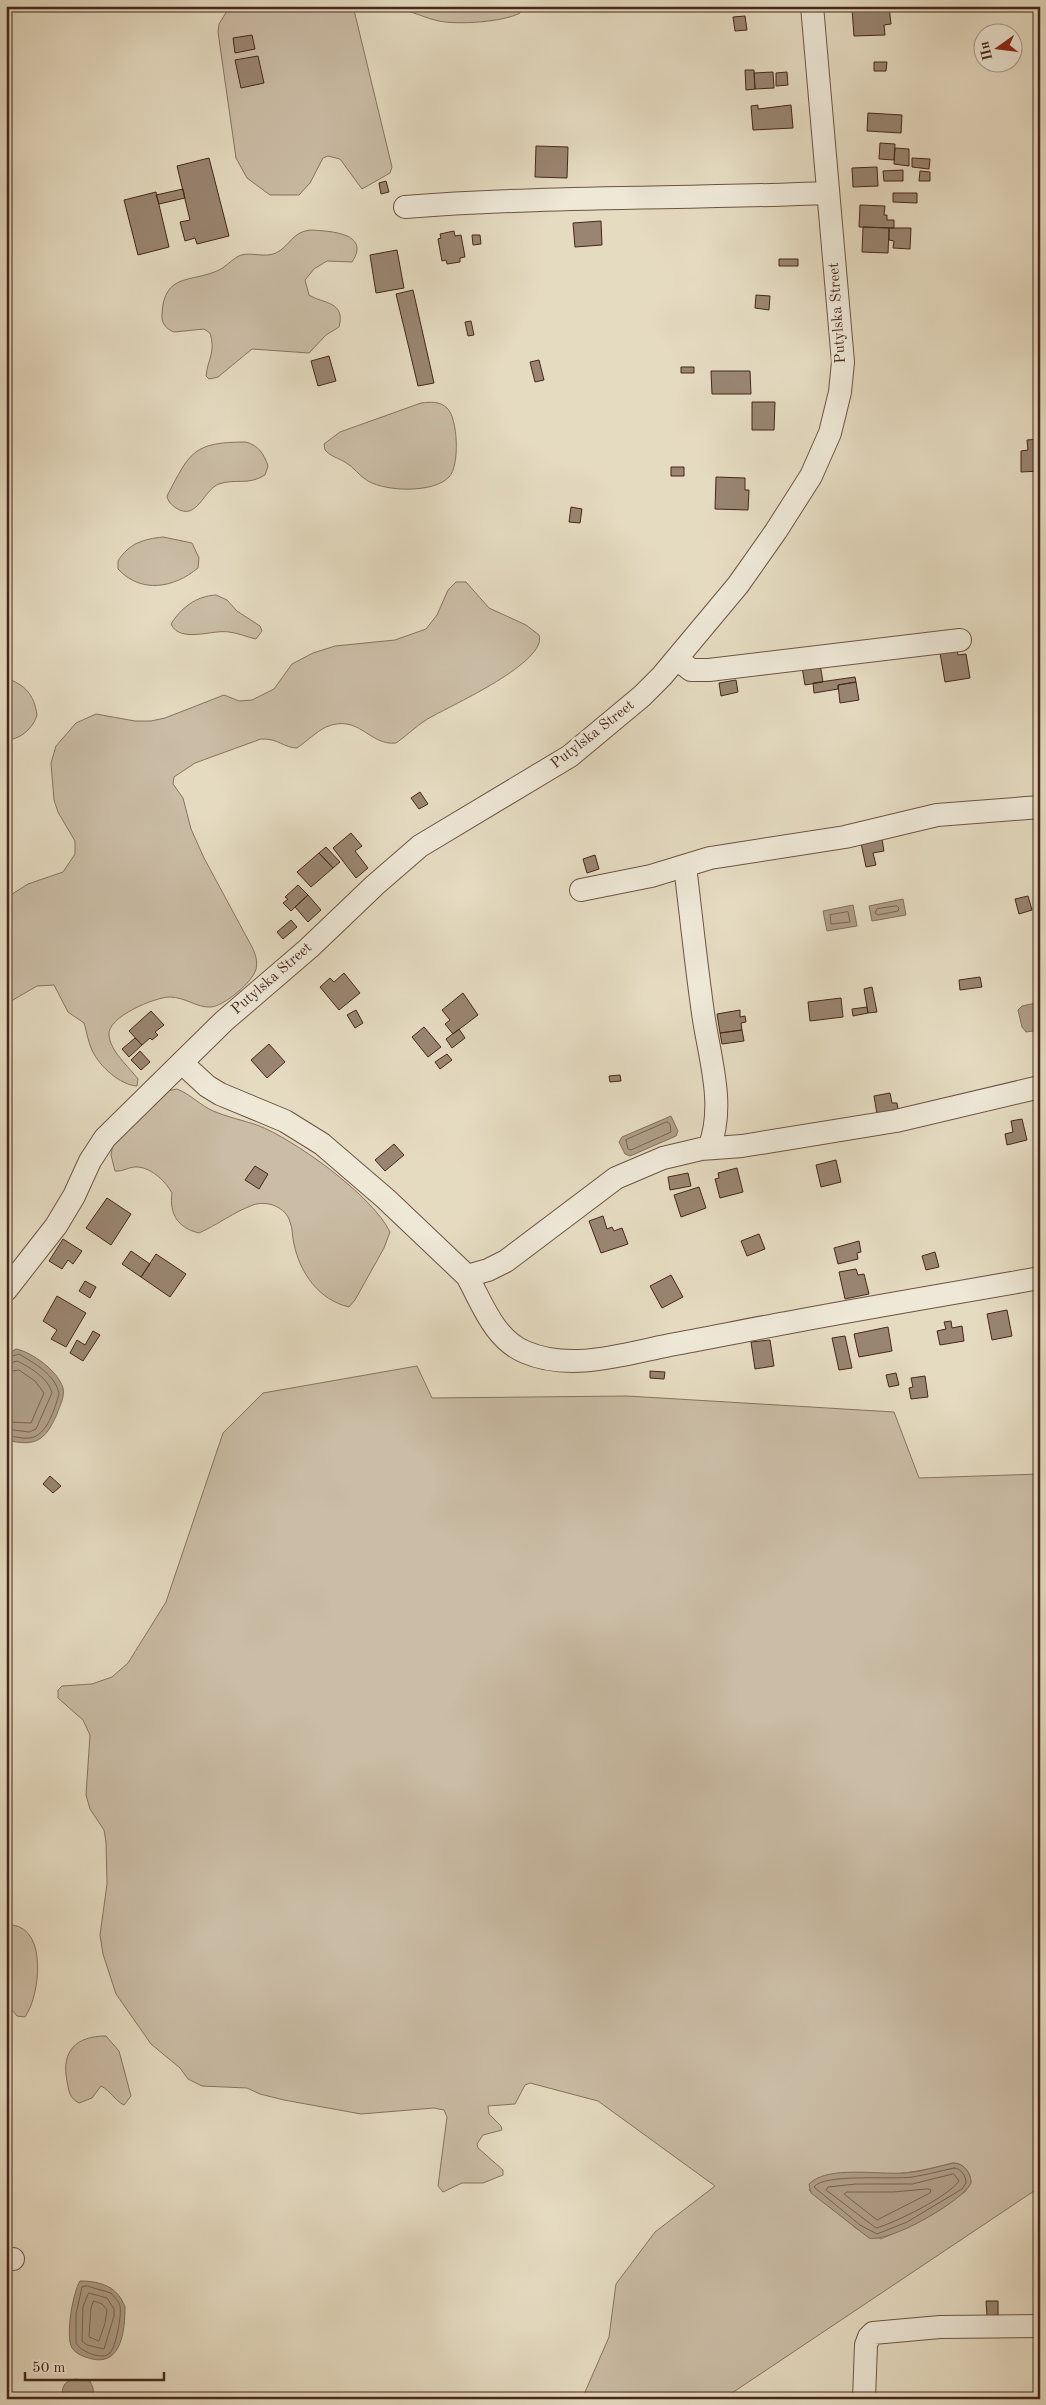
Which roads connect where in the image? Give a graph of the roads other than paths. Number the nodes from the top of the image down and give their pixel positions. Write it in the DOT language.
graph roads {
  1 [pos="812,6"];
  2 [pos="828,193"];
  3 [pos="405,207"];
  4 [pos="960,640"];
  5 [pos="677,659"];
  6 [pos="1040,807"];
  7 [pos="685,866"];
  8 [pos="581,890"];
  9 [pos="182,1063"];
  10 [pos="1040,1087"];
  11 [pos="709,1148"];
  12 [pos="467,1276"];
  13 [pos="1040,1278"];
  14 [pos="6,1290"];
  15 [pos="1040,2326"];
  16 [pos="864,2399"];
  1 -- 2 [label="street, Putylska Street"];
  2 -- 3 [label="street"];
  2 -- 5 [label="street, Putylska Street"];
  4 -- 5 [label="street"];
  5 -- 9 [label="street, Putylska Street"];
  6 -- 7 [label="street"];
  7 -- 8 [label="street"];
  7 -- 11 [label="street"];
  9 -- 12 [label="street"];
  9 -- 14 [label="street, Putylska Street"];
  10 -- 11 [label="street"];
  11 -- 12 [label="street"];
  12 -- 13 [label="street"];
  15 -- 16 [label="street"];
}
